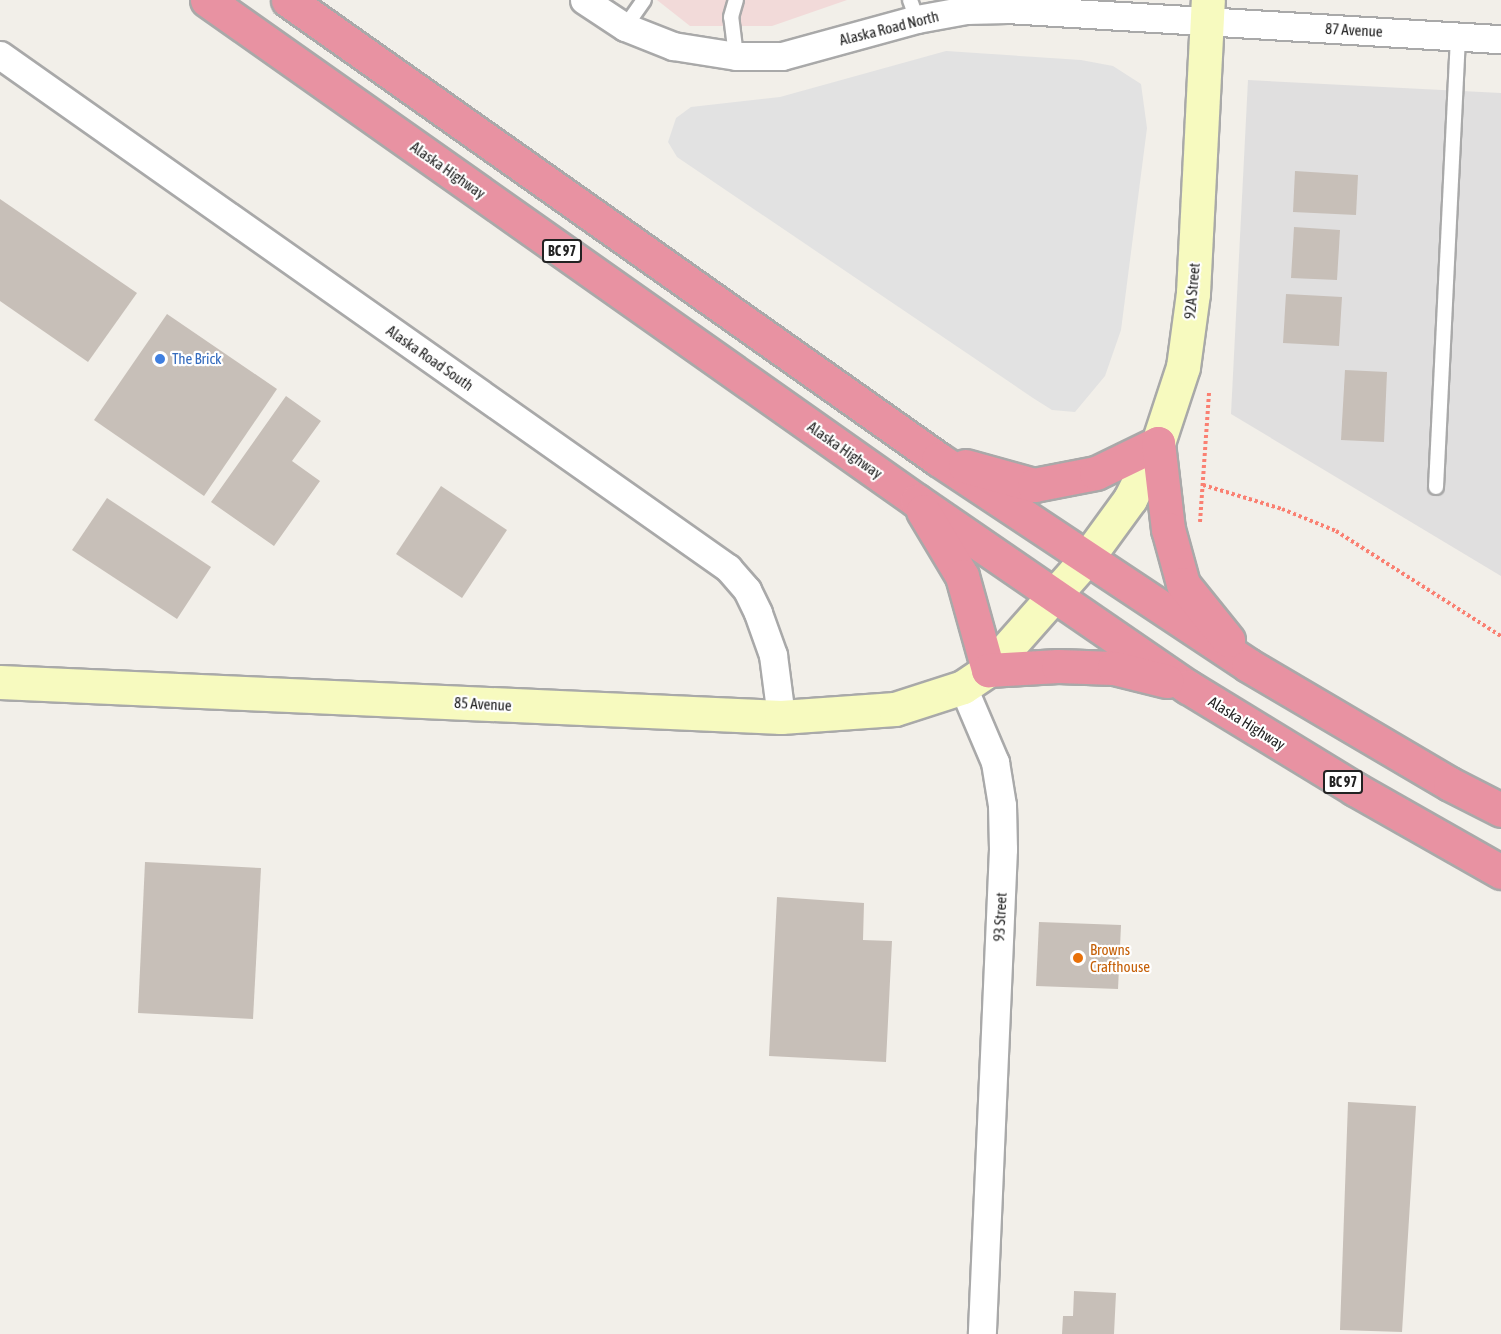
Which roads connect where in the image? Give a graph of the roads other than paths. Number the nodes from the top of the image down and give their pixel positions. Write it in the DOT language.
graph roads {
  1 [pos="207,0"];
  2 [pos="288,0"];
  3 [pos="584,0"];
  4 [pos="644,0"];
  5 [pos="736,0"];
  6 [pos="966,5"];
  7 [pos="914,9"];
  8 [pos="1208,11"];
  9 [pos="625,27"];
  10 [pos="1458,36"];
  11 [pos="1501,39"];
  12 [pos="0,55"];
  13 [pos="736,56"];
  14 [pos="1158,443"];
  15 [pos="938,459"];
  16 [pos="1436,487"];
  17 [pos="917,501"];
  18 [pos="1087,558"];
  19 [pos="1054,595"];
  20 [pos="1248,665"];
  21 [pos="976,678"];
  22 [pos="0,682"];
  23 [pos="1188,687"];
  24 [pos="782,717"];
  25 [pos="1501,810"];
  26 [pos="1501,872"];
  27 [pos="982,1334"];
  1 -- 17 [label="highway, Alaska Highway / BC 97"];
  2 -- 15 [label="highway"];
  3 -- 9 [label="street, Alaska Road North"];
  4 -- 9 [label="lane"];
  5 -- 13 [label="lane"];
  6 -- 7 [label="street, Alaska Road North"];
  6 -- 8 [label="street, Alaska Road North"];
  7 -- 13 [label="street, Alaska Road North"];
  8 -- 10 [label="street, 87 Avenue"];
  8 -- 14 [label="street, 92A Street"];
  9 -- 13 [label="street, Alaska Road North"];
  10 -- 11 [label="street, 87 Avenue"];
  10 -- 16 [label="lane"];
  12 -- 24 [label="street, Alaska Road South"];
  14 -- 15 [label="highway"];
  14 -- 18 [label="street, 92A Street"];
  14 -- 20 [label="highway"];
  15 -- 18 [label="highway"];
  17 -- 19 [label="highway, Alaska Highway / BC 97"];
  17 -- 21 [label="highway"];
  18 -- 19 [label="street"];
  18 -- 20 [label="highway"];
  19 -- 21 [label="street"];
  19 -- 23 [label="highway, Alaska Highway / BC 97"];
  20 -- 25 [label="highway"];
  21 -- 23 [label="highway"];
  21 -- 24 [label="street, 85 Avenue"];
  21 -- 27 [label="street, 93 Street"];
  22 -- 24 [label="street, 85 Avenue"];
  23 -- 26 [label="highway, Alaska Highway / BC 97"];
}
